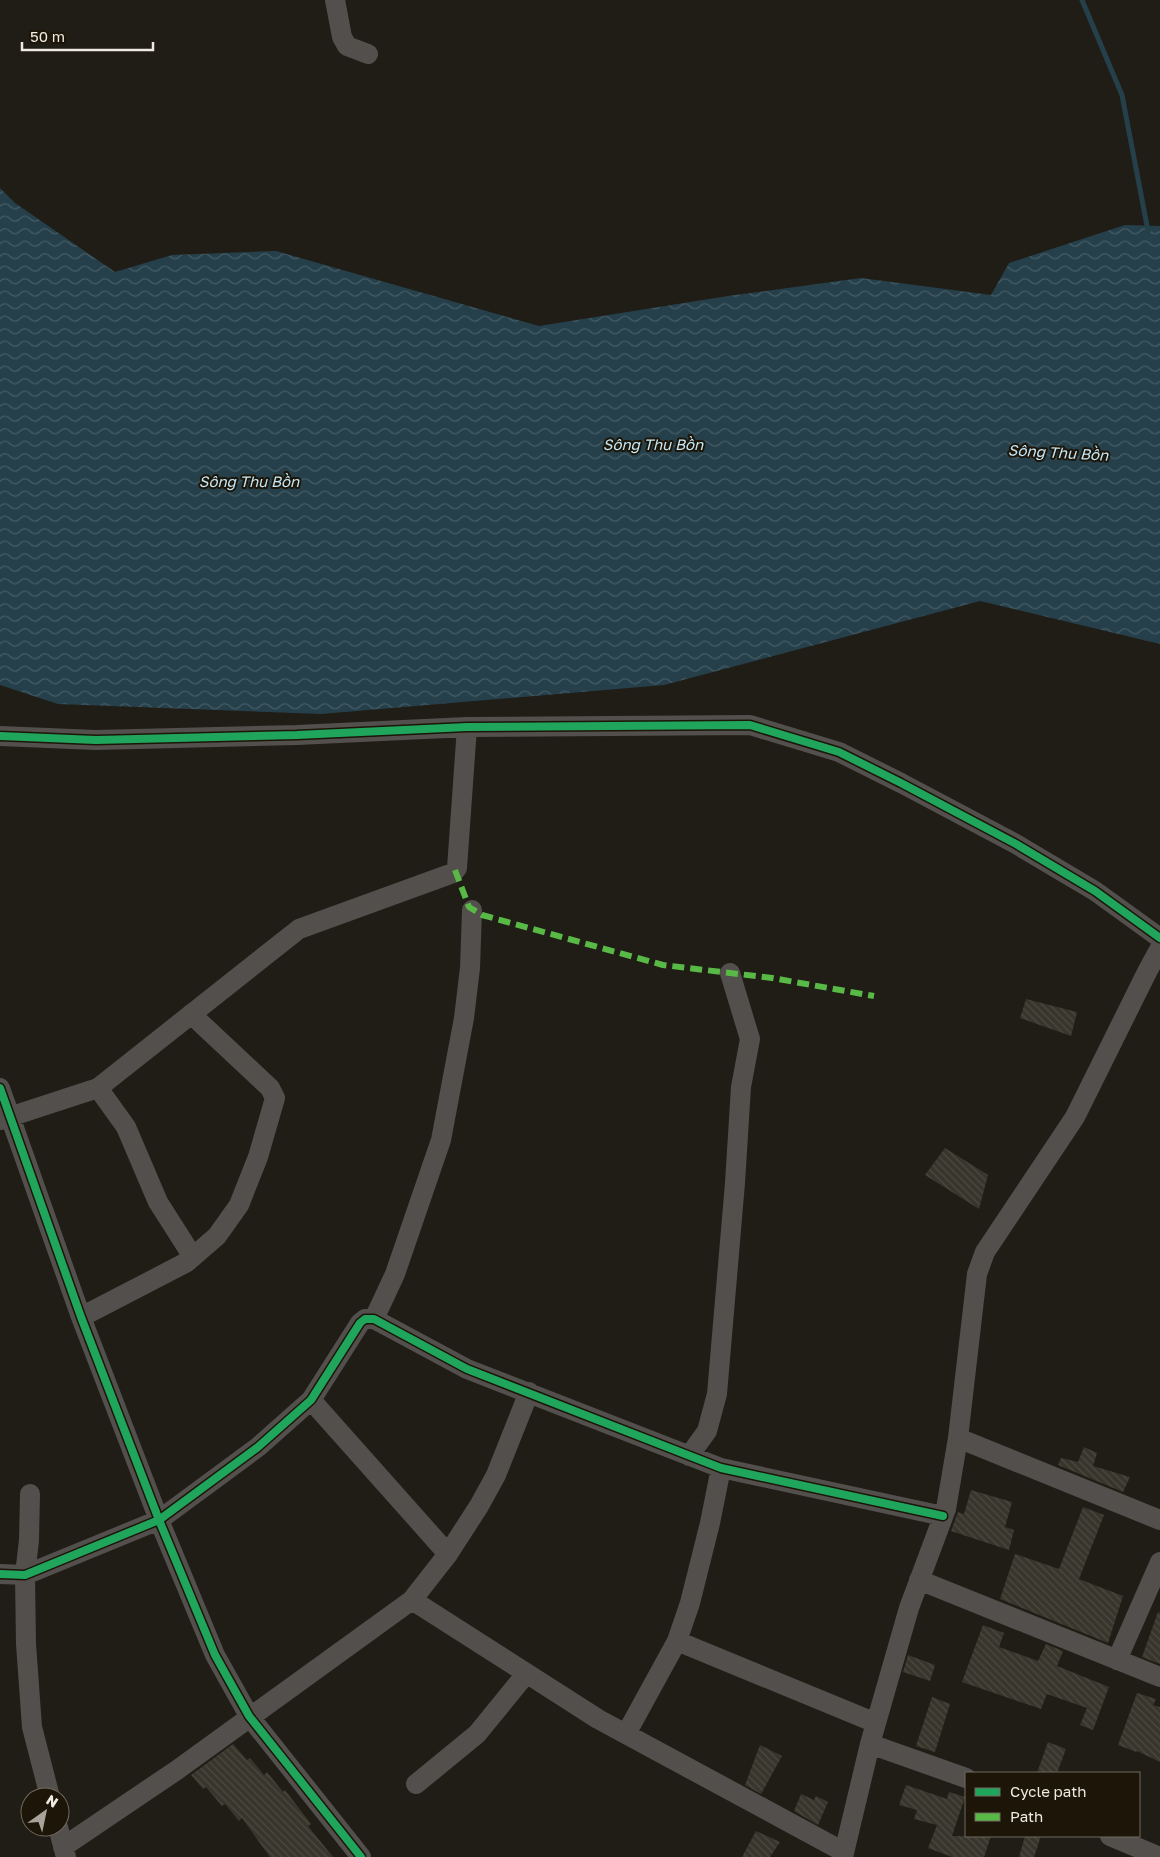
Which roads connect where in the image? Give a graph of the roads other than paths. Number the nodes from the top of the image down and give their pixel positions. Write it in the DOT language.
graph roads {
  1 [pos="335,0"];
  2 [pos="368,54"];
  3 [pos="468,727"];
  4 [pos="0,736"];
  5 [pos="472,910"];
  6 [pos="1160,938"];
  7 [pos="1160,948"];
  8 [pos="730,973"];
  9 [pos="191,1014"];
  10 [pos="0,1088"];
  11 [pos="98,1088"];
  12 [pos="5,1118"];
  13 [pos="193,1257"];
  14 [pos="80,1317"];
  15 [pos="374,1319"];
  16 [pos="529,1392"];
  17 [pos="311,1400"];
  18 [pos="958,1438"];
  19 [pos="689,1456"];
  20 [pos="721,1468"];
  21 [pos="30,1494"];
  22 [pos="943,1516"];
  23 [pos="159,1520"];
  24 [pos="1160,1520"];
  25 [pos="448,1554"];
  26 [pos="1160,1562"];
  27 [pos="0,1574"];
  28 [pos="25,1575"];
  29 [pos="919,1580"];
  30 [pos="412,1600"];
  31 [pos="677,1641"];
  32 [pos="1117,1660"];
  33 [pos="526,1674"];
  34 [pos="1160,1677"];
  35 [pos="249,1716"];
  36 [pos="876,1723"];
  37 [pos="626,1734"];
  38 [pos="870,1744"];
  39 [pos="965,1778"];
  40 [pos="416,1784"];
  41 [pos="47,1787"];
  42 [pos="61,1837"];
  43 [pos="1112,1837"];
  44 [pos="65,1852"];
  45 [pos="844,1854"];
  46 [pos="361,1857"];
  47 [pos="1160,1857"];
  1 -- 2 [label="street"];
  3 -- 4 [label="street"];
  3 -- 6 [label="street"];
  3 -- 9 [label="street"];
  5 -- 15 [label="street"];
  7 -- 18 [label="street"];
  8 -- 19 [label="street"];
  9 -- 11 [label="street"];
  9 -- 13 [label="street"];
  10 -- 12 [label="street"];
  11 -- 12 [label="street"];
  11 -- 13 [label="street"];
  12 -- 14 [label="street"];
  13 -- 14 [label="street"];
  14 -- 23 [label="street"];
  15 -- 16 [label="street"];
  15 -- 17 [label="street"];
  16 -- 19 [label="street"];
  16 -- 25 [label="street"];
  17 -- 23 [label="street"];
  17 -- 25 [label="street"];
  18 -- 22 [label="street"];
  18 -- 24 [label="street"];
  19 -- 20 [label="street"];
  20 -- 22 [label="street"];
  20 -- 31 [label="street"];
  21 -- 28 [label="street"];
  22 -- 29 [label="street"];
  23 -- 28 [label="street"];
  23 -- 35 [label="street"];
  25 -- 30 [label="street"];
  26 -- 32 [label="street"];
  27 -- 28 [label="street"];
  28 -- 41 [label="street"];
  29 -- 32 [label="street"];
  29 -- 36 [label="street"];
  30 -- 33 [label="street"];
  30 -- 35 [label="street"];
  31 -- 36 [label="street"];
  31 -- 37 [label="street"];
  32 -- 34 [label="street"];
  33 -- 37 [label="street"];
  33 -- 40 [label="street"];
  35 -- 44 [label="street"];
  35 -- 46 [label="street"];
  36 -- 38 [label="street"];
  37 -- 45 [label="street"];
  38 -- 39 [label="street"];
  38 -- 45 [label="street"];
  42 -- 44 [label="street"];
  43 -- 47 [label="street"];
}
